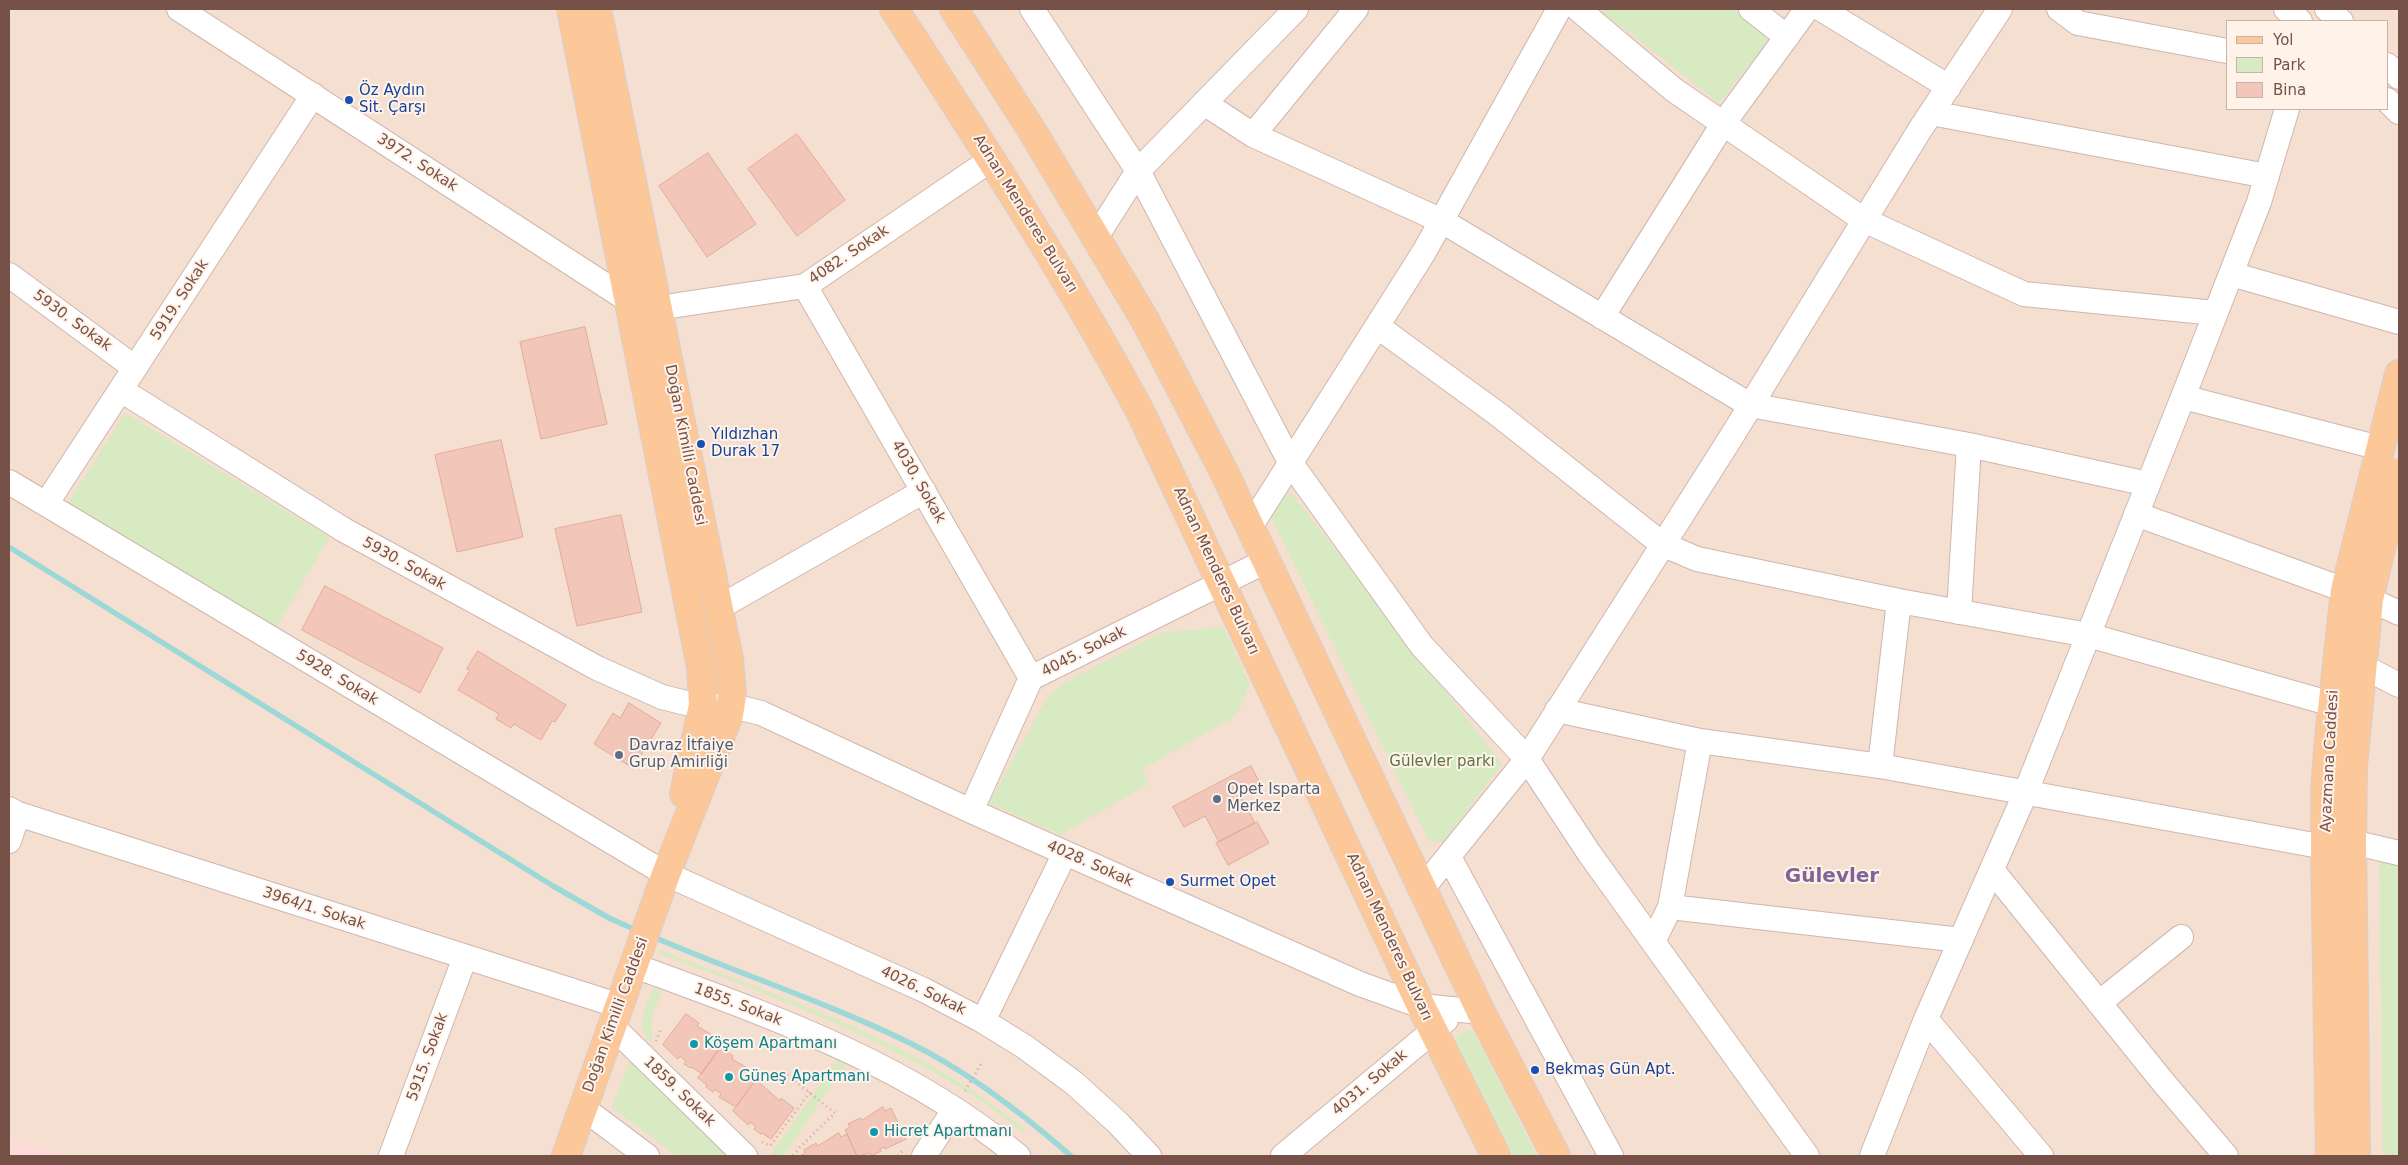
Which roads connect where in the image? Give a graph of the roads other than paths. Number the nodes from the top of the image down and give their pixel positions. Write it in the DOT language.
graph roads {
  1 [pos="571,9"];
  2 [pos="597,9"];
  3 [pos="894,9"];
  4 [pos="954,9"];
  5 [pos="1032,9"];
  6 [pos="1296,9"];
  7 [pos="1356,9"];
  8 [pos="1559,9"];
  9 [pos="1578,9"];
  10 [pos="1751,9"];
  11 [pos="1807,9"];
  12 [pos="1821,9"];
  13 [pos="2000,9"];
  14 [pos="2059,9"];
  15 [pos="2286,9"];
  16 [pos="2327,9"];
  17 [pos="190,12"];
  18 [pos="2299,20"];
  19 [pos="2340,20"];
  20 [pos="1787,37"];
  21 [pos="2226,51"];
  22 [pos="2388,66"];
  23 [pos="2399,77"];
  24 [pos="1948,87"];
  25 [pos="313,95"];
  26 [pos="2388,101"];
  27 [pos="1204,103"];
  28 [pos="2287,110"];
  29 [pos="2399,112"];
  30 [pos="1931,113"];
  31 [pos="1723,124"];
  32 [pos="1253,135"];
  33 [pos="992,159"];
  34 [pos="1138,171"];
  35 [pos="2267,176"];
  36 [pos="1864,220"];
  37 [pos="1442,221"];
  38 [pos="1096,236"];
  39 [pos="2230,274"];
  40 [pos="9,275"];
  41 [pos="805,286"];
  42 [pos="628,300"];
  43 [pos="658,309"];
  44 [pos="2215,313"];
  45 [pos="1602,316"];
  46 [pos="2399,322"];
  47 [pos="1377,326"];
  48 [pos="135,368"];
  49 [pos="2399,374"];
  50 [pos="121,390"];
  51 [pos="2183,397"];
  52 [pos="1750,405"];
  53 [pos="1969,445"];
  54 [pos="2380,448"];
  55 [pos="1290,462"];
  56 [pos="2399,473"];
  57 [pos="9,482"];
  58 [pos="2148,484"];
  59 [pos="924,491"];
  60 [pos="46,504"];
  61 [pos="2136,514"];
  62 [pos="1250,527"];
  63 [pos="1662,544"];
  64 [pos="1266,560"];
  65 [pos="1222,582"];
  66 [pos="2357,594"];
  67 [pos="1899,601"];
  68 [pos="718,608"];
  69 [pos="1959,612"];
  70 [pos="2399,613"];
  71 [pos="2088,635"];
  72 [pos="2362,666"];
  73 [pos="1032,678"];
  74 [pos="2399,685"];
  75 [pos="2332,704"];
  76 [pos="703,705"];
  77 [pos="730,708"];
  78 [pos="1558,710"];
  79 [pos="1700,741"];
  80 [pos="1527,759"];
  81 [pos="1880,766"];
  82 [pos="2025,794"];
  83 [pos="971,811"];
  84 [pos="13,812"];
  85 [pos="9,841"];
  86 [pos="2352,842"];
  87 [pos="2325,847"];
  88 [pos="1065,853"];
  89 [pos="2399,853"];
  90 [pos="1449,857"];
  91 [pos="1992,870"];
  92 [pos="666,874"];
  93 [pos="1422,889"];
  94 [pos="1670,906"];
  95 [pos="2182,937"];
  96 [pos="1961,940"];
  97 [pos="1653,942"];
  98 [pos="465,958"];
  99 [pos="635,966"];
  100 [pos="2100,1003"];
  101 [pos="1421,1006"];
  102 [pos="1469,1012"];
  103 [pos="616,1017"];
  104 [pos="1926,1019"];
  105 [pos="983,1021"];
  106 [pos="1433,1030"];
  107 [pos="960,1100"];
  108 [pos="583,1108"];
  109 [pos="751,1147"];
  110 [pos="391,1156"];
  111 [pos="566,1156"];
  112 [pos="647,1156"];
  113 [pos="924,1156"];
  114 [pos="1018,1156"];
  115 [pos="1149,1156"];
  116 [pos="1283,1156"];
  117 [pos="1496,1156"];
  118 [pos="1556,1156"];
  119 [pos="1611,1156"];
  120 [pos="1807,1156"];
  121 [pos="1872,1156"];
  122 [pos="2041,1156"];
  123 [pos="2226,1156"];
  124 [pos="2330,1156"];
  125 [pos="2356,1156"];
  1 -- 42 [label="main road, Doğan Kimilli Caddesi"];
  2 -- 43 [label="main road, Doğan Kimilli Caddesi"];
  3 -- 33 [label="main road, Adnan Menderes Bulvarı"];
  4 -- 38 [label="main road"];
  5 -- 34 [label="street"];
  6 -- 27 [label="street"];
  7 -- 32 [label="street"];
  8 -- 37 [label="street"];
  9 -- 31 [label="street"];
  10 -- 20 [label="street"];
  11 -- 20 [label="street"];
  12 -- 24 [label="street"];
  13 -- 24 [label="street"];
  14 -- 21 [label="street"];
  15 -- 18 [label="street"];
  16 -- 19 [label="street"];
  17 -- 25 [label="street, 3972. Sokak"];
  20 -- 31 [label="street"];
  22 -- 23 [label="street"];
  24 -- 30 [label="street"];
  25 -- 42 [label="street, 3972. Sokak"];
  25 -- 48 [label="street, 5919. Sokak"];
  26 -- 29 [label="street"];
  27 -- 32 [label="street"];
  27 -- 34 [label="street"];
  28 -- 35 [label="street"];
  30 -- 35 [label="street"];
  30 -- 36 [label="street"];
  31 -- 36 [label="street"];
  31 -- 45 [label="street"];
  32 -- 37 [label="street"];
  33 -- 41 [label="street, 4082. Sokak"];
  33 -- 65 [label="main road, Adnan Menderes Bulvarı"];
  34 -- 38 [label="street"];
  34 -- 55 [label="street"];
  35 -- 39 [label="street"];
  36 -- 44 [label="street"];
  36 -- 52 [label="street"];
  37 -- 45 [label="street"];
  37 -- 47 [label="street"];
  38 -- 62 [label="main road"];
  39 -- 44 [label="street"];
  39 -- 46 [label="street"];
  40 -- 48 [label="street, 5930. Sokak"];
  41 -- 43 [label="street, 4082. Sokak"];
  41 -- 59 [label="street, 4030. Sokak"];
  42 -- 43 [label="street, 3972. Sokak"];
  42 -- 76 [label="main road, Doğan Kimilli Caddesi"];
  43 -- 68 [label="main road, Doğan Kimilli Caddesi"];
  44 -- 51 [label="street"];
  45 -- 52 [label="street"];
  47 -- 55 [label="street"];
  47 -- 63 [label="street"];
  48 -- 50 [label="street, 5919. Sokak"];
  49 -- 54 [label="main road, Ayazmana Caddesi"];
  50 -- 60 [label="street, 5919. Sokak"];
  50 -- 76 [label="street, 5930. Sokak"];
  51 -- 54 [label="street"];
  51 -- 58 [label="street"];
  52 -- 53 [label="street"];
  52 -- 63 [label="street"];
  53 -- 58 [label="street"];
  53 -- 69 [label="street"];
  54 -- 66 [label="main road, Ayazmana Caddesi"];
  55 -- 62 [label="street"];
  55 -- 80 [label="street"];
  56 -- 66 [label="main road, Ayazmana Caddesi"];
  57 -- 60 [label="street, 5928. Sokak"];
  58 -- 61 [label="street"];
  59 -- 68 [label="street"];
  59 -- 73 [label="street, 4030. Sokak"];
  60 -- 92 [label="street, 5928. Sokak"];
  61 -- 66 [label="street"];
  61 -- 71 [label="street"];
  62 -- 64 [label="main road"];
  63 -- 67 [label="street"];
  63 -- 78 [label="street"];
  64 -- 65 [label="street, 4045. Sokak"];
  64 -- 93 [label="main road"];
  65 -- 73 [label="street, 4045. Sokak"];
  65 -- 101 [label="main road, Adnan Menderes Bulvarı"];
  66 -- 70 [label="street"];
  66 -- 72 [label="main road, Ayazmana Caddesi"];
  66 -- 75 [label="main road, Ayazmana Caddesi"];
  67 -- 69 [label="street"];
  67 -- 81 [label="street"];
  68 -- 77 [label="main road, Doğan Kimilli Caddesi"];
  69 -- 71 [label="street"];
  71 -- 75 [label="street"];
  71 -- 82 [label="street"];
  72 -- 74 [label="street"];
  72 -- 86 [label="main road, Ayazmana Caddesi"];
  73 -- 83 [label="street, 4045. Sokak"];
  75 -- 87 [label="main road, Ayazmana Caddesi"];
  76 -- 77 [label="street, 4028. Sokak"];
  76 -- 92 [label="main road, Doğan Kimilli Caddesi"];
  77 -- 83 [label="street, 4028. Sokak"];
  77 -- 92 [label="main road, Doğan Kimilli Caddesi"];
  78 -- 79 [label="street"];
  78 -- 80 [label="street"];
  79 -- 81 [label="street"];
  79 -- 94 [label="street"];
  80 -- 90 [label="street"];
  80 -- 97 [label="street"];
  81 -- 82 [label="street"];
  82 -- 87 [label="street"];
  82 -- 91 [label="street"];
  83 -- 88 [label="street, 4028. Sokak"];
  84 -- 85 [label="street"];
  84 -- 98 [label="street, 3964/1. Sokak"];
  86 -- 87 [label="street"];
  86 -- 89 [label="street"];
  86 -- 125 [label="main road, Ayazmana Caddesi"];
  87 -- 124 [label="main road, Ayazmana Caddesi"];
  88 -- 101 [label="street, 4028. Sokak"];
  88 -- 105 [label="street"];
  90 -- 93 [label="street"];
  90 -- 119 [label="street"];
  91 -- 96 [label="street"];
  91 -- 100 [label="street"];
  92 -- 99 [label="main road, Doğan Kimilli Caddesi"];
  92 -- 105 [label="street, 4026. Sokak"];
  93 -- 102 [label="main road"];
  94 -- 96 [label="street"];
  94 -- 97 [label="street"];
  95 -- 100 [label="street"];
  96 -- 104 [label="street"];
  97 -- 120 [label="street"];
  98 -- 103 [label="street, 3964/1. Sokak"];
  98 -- 110 [label="street, 5915. Sokak"];
  99 -- 103 [label="main road, Doğan Kimilli Caddesi"];
  99 -- 107 [label="street, 1855. Sokak"];
  100 -- 123 [label="street"];
  101 -- 102 [label="street, 4028. Sokak"];
  101 -- 106 [label="main road, Adnan Menderes Bulvarı"];
  102 -- 106 [label="street, 4031. Sokak"];
  102 -- 118 [label="main road"];
  103 -- 108 [label="main road, Doğan Kimilli Caddesi"];
  103 -- 109 [label="street, 1859. Sokak"];
  104 -- 121 [label="street"];
  104 -- 122 [label="street"];
  105 -- 115 [label="street, 4026. Sokak"];
  106 -- 116 [label="street, 4031. Sokak"];
  106 -- 117 [label="main road, Adnan Menderes Bulvarı"];
  107 -- 113 [label="street"];
  107 -- 114 [label="street, 1855. Sokak"];
  108 -- 111 [label="main road, Doğan Kimilli Caddesi"];
  108 -- 112 [label="street"];
}
